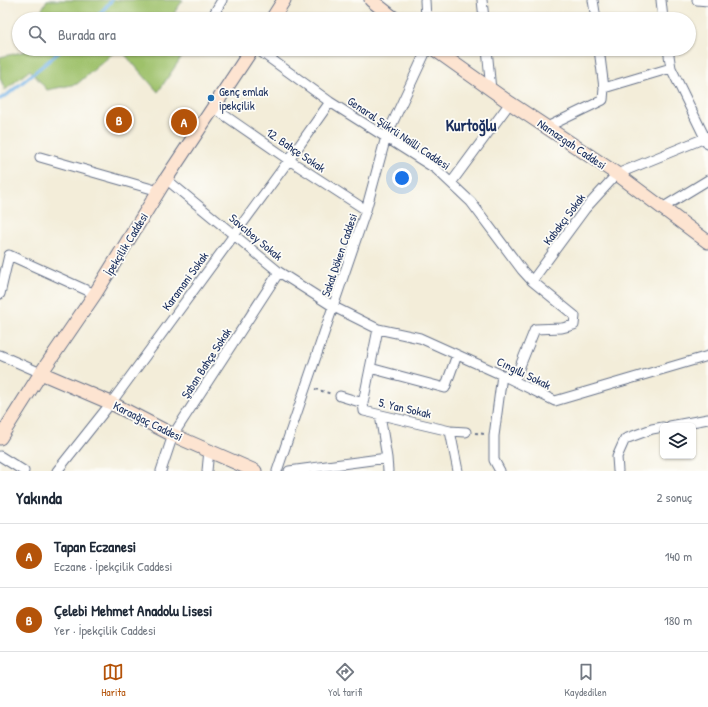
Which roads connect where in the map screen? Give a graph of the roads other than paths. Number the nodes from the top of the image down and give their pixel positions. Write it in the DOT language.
graph roads {
  1 [pos="222,0"];
  2 [pos="284,0"];
  3 [pos="371,0"];
  4 [pos="424,0"];
  5 [pos="482,0"];
  6 [pos="593,0"];
  7 [pos="661,0"];
  8 [pos="697,0"];
  9 [pos="708,1"];
  10 [pos="215,12"];
  11 [pos="276,12"];
  12 [pos="386,12"];
  13 [pos="425,12"];
  14 [pos="483,12"];
  15 [pos="595,12"];
  16 [pos="662,12"];
  17 [pos="247,56"];
  18 [pos="267,56"];
  19 [pos="424,56"];
  20 [pos="444,56"];
  21 [pos="488,56"];
  22 [pos="600,56"];
  23 [pos="669,56"];
  24 [pos="671,68"];
  25 [pos="604,88"];
  26 [pos="491,90"];
  27 [pos="330,102"];
  28 [pos="510,103"];
  29 [pos="214,108"];
  30 [pos="547,127"];
  31 [pos="386,137"];
  32 [pos="706,141"];
  33 [pos="40,157"];
  34 [pos="288,160"];
  35 [pos="617,174"];
  36 [pos="166,179"];
  37 [pos="708,180"];
  38 [pos="450,183"];
  39 [pos="159,191"];
  40 [pos="662,208"];
  41 [pos="366,210"];
  42 [pos="234,234"];
  43 [pos="708,242"];
  44 [pos="279,272"];
  45 [pos="532,282"];
  46 [pos="0,294"];
  47 [pos="95,294"];
  48 [pos="334,308"];
  49 [pos="378,328"];
  50 [pos="457,354"];
  51 [pos="0,356"];
  52 [pos="708,356"];
  53 [pos="370,368"];
  54 [pos="41,373"];
  55 [pos="502,375"];
  56 [pos="514,381"];
  57 [pos="340,396"];
  58 [pos="364,402"];
  59 [pos="111,403"];
  60 [pos="380,415"];
  61 [pos="708,419"];
  62 [pos="686,423"];
  63 [pos="660,428"];
  64 [pos="450,431"];
  65 [pos="466,432"];
  66 [pos="173,435"];
  67 [pos="0,438"];
  68 [pos="209,450"];
  69 [pos="0,456"];
  70 [pos="387,458"];
  71 [pos="24,471"];
  72 [pos="57,471"];
  73 [pos="161,471"];
  74 [pos="207,471"];
  75 [pos="255,471"];
  76 [pos="277,471"];
  77 [pos="289,471"];
  78 [pos="388,471"];
  79 [pos="458,471"];
  80 [pos="500,471"];
  81 [pos="618,471"];
  1 -- 10 [label="street"];
  2 -- 11 [label="main road"];
  3 -- 12 [label="main road"];
  4 -- 13 [label="street"];
  5 -- 14 [label="street"];
  6 -- 15 [label="street"];
  7 -- 16 [label="street"];
  8 -- 9 [label="street"];
  17 -- 29 [label="main road, İpekçilik Caddesi"];
  18 -- 27 [label="street, Genaral Şükrü Nailli Caddesi"];
  19 -- 31 [label="street, Sakal Döken Caddesi"];
  20 -- 26 [label="main road, Namazgah Caddesi"];
  21 -- 26 [label="street"];
  22 -- 25 [label="street"];
  23 -- 24 [label="street"];
  24 -- 25 [label="street"];
  24 -- 32 [label="street"];
  25 -- 30 [label="street"];
  26 -- 28 [label="main road, Namazgah Caddesi"];
  27 -- 31 [label="street, Genaral Şükrü Nailli Caddesi"];
  27 -- 34 [label="street, Karamani Sokak"];
  28 -- 30 [label="main road, Namazgah Caddesi"];
  28 -- 38 [label="street"];
  29 -- 34 [label="street, 12. Bahçe Sokak"];
  29 -- 36 [label="main road, İpekçilik Caddesi"];
  30 -- 35 [label="main road, Namazgah Caddesi"];
  31 -- 38 [label="street, Genaral Şükrü Nailli Caddesi"];
  31 -- 41 [label="street, Sakal Döken Caddesi"];
  32 -- 35 [label="street"];
  33 -- 39 [label="street"];
  34 -- 41 [label="street, 12. Bahçe Sokak"];
  34 -- 42 [label="street, Karamani Sokak"];
  35 -- 40 [label="main road, Namazgah Caddesi"];
  35 -- 45 [label="street, Kabakçı Sokak"];
  36 -- 39 [label="main road, İpekçilik Caddesi"];
  36 -- 42 [label="street, Savcıbey Sokak"];
  37 -- 40 [label="street"];
  38 -- 45 [label="street, Genaral Şükrü Nailli Caddesi"];
  39 -- 47 [label="main road, İpekçilik Caddesi"];
  40 -- 43 [label="main road, Namazgah Caddesi"];
  41 -- 48 [label="street, Sakal Döken Caddesi"];
  42 -- 44 [label="street, Savcıbey Sokak"];
  42 -- 59 [label="street, Karamani Sokak"];
  44 -- 48 [label="street, Savcıbey Sokak"];
  44 -- 66 [label="street, Şaban Bahçe Sokak"];
  45 -- 56 [label="street, Genaral Şükrü Nailli Caddesi"];
  46 -- 47 [label="street"];
  47 -- 54 [label="main road, İpekçilik Caddesi"];
  48 -- 49 [label="street, Cıngıllı Sokak"];
  48 -- 76 [label="street, Sakal Döken Caddesi"];
  49 -- 50 [label="street, Cıngıllı Sokak"];
  49 -- 53 [label="street"];
  50 -- 53 [label="street"];
  50 -- 55 [label="street, Cıngıllı Sokak"];
  51 -- 54 [label="street"];
  52 -- 56 [label="street, Cıngıllı Sokak"];
  53 -- 58 [label="street"];
  54 -- 59 [label="main road, Karaağaç Caddesi"];
  54 -- 67 [label="main road, İpekçilik Caddesi"];
  55 -- 56 [label="street, Cıngıllı Sokak"];
  55 -- 80 [label="street"];
  57 -- 58 [label="street"];
  58 -- 60 [label="street, 5. Yan Sokak"];
  59 -- 66 [label="main road, Karaağaç Caddesi"];
  59 -- 72 [label="street, Karamani Sokak"];
  60 -- 64 [label="street, 5. Yan Sokak"];
  60 -- 70 [label="street"];
  61 -- 62 [label="street"];
  63 -- 81 [label="street"];
  64 -- 65 [label="street, 5. Yan Sokak"];
  64 -- 79 [label="street"];
  66 -- 68 [label="main road, Karaağaç Caddesi"];
  66 -- 73 [label="street, Şaban Bahçe Sokak"];
  68 -- 74 [label="street"];
  68 -- 75 [label="main road, Karaağaç Caddesi"];
  69 -- 71 [label="street"];
  70 -- 77 [label="street"];
  70 -- 78 [label="street"];
}
